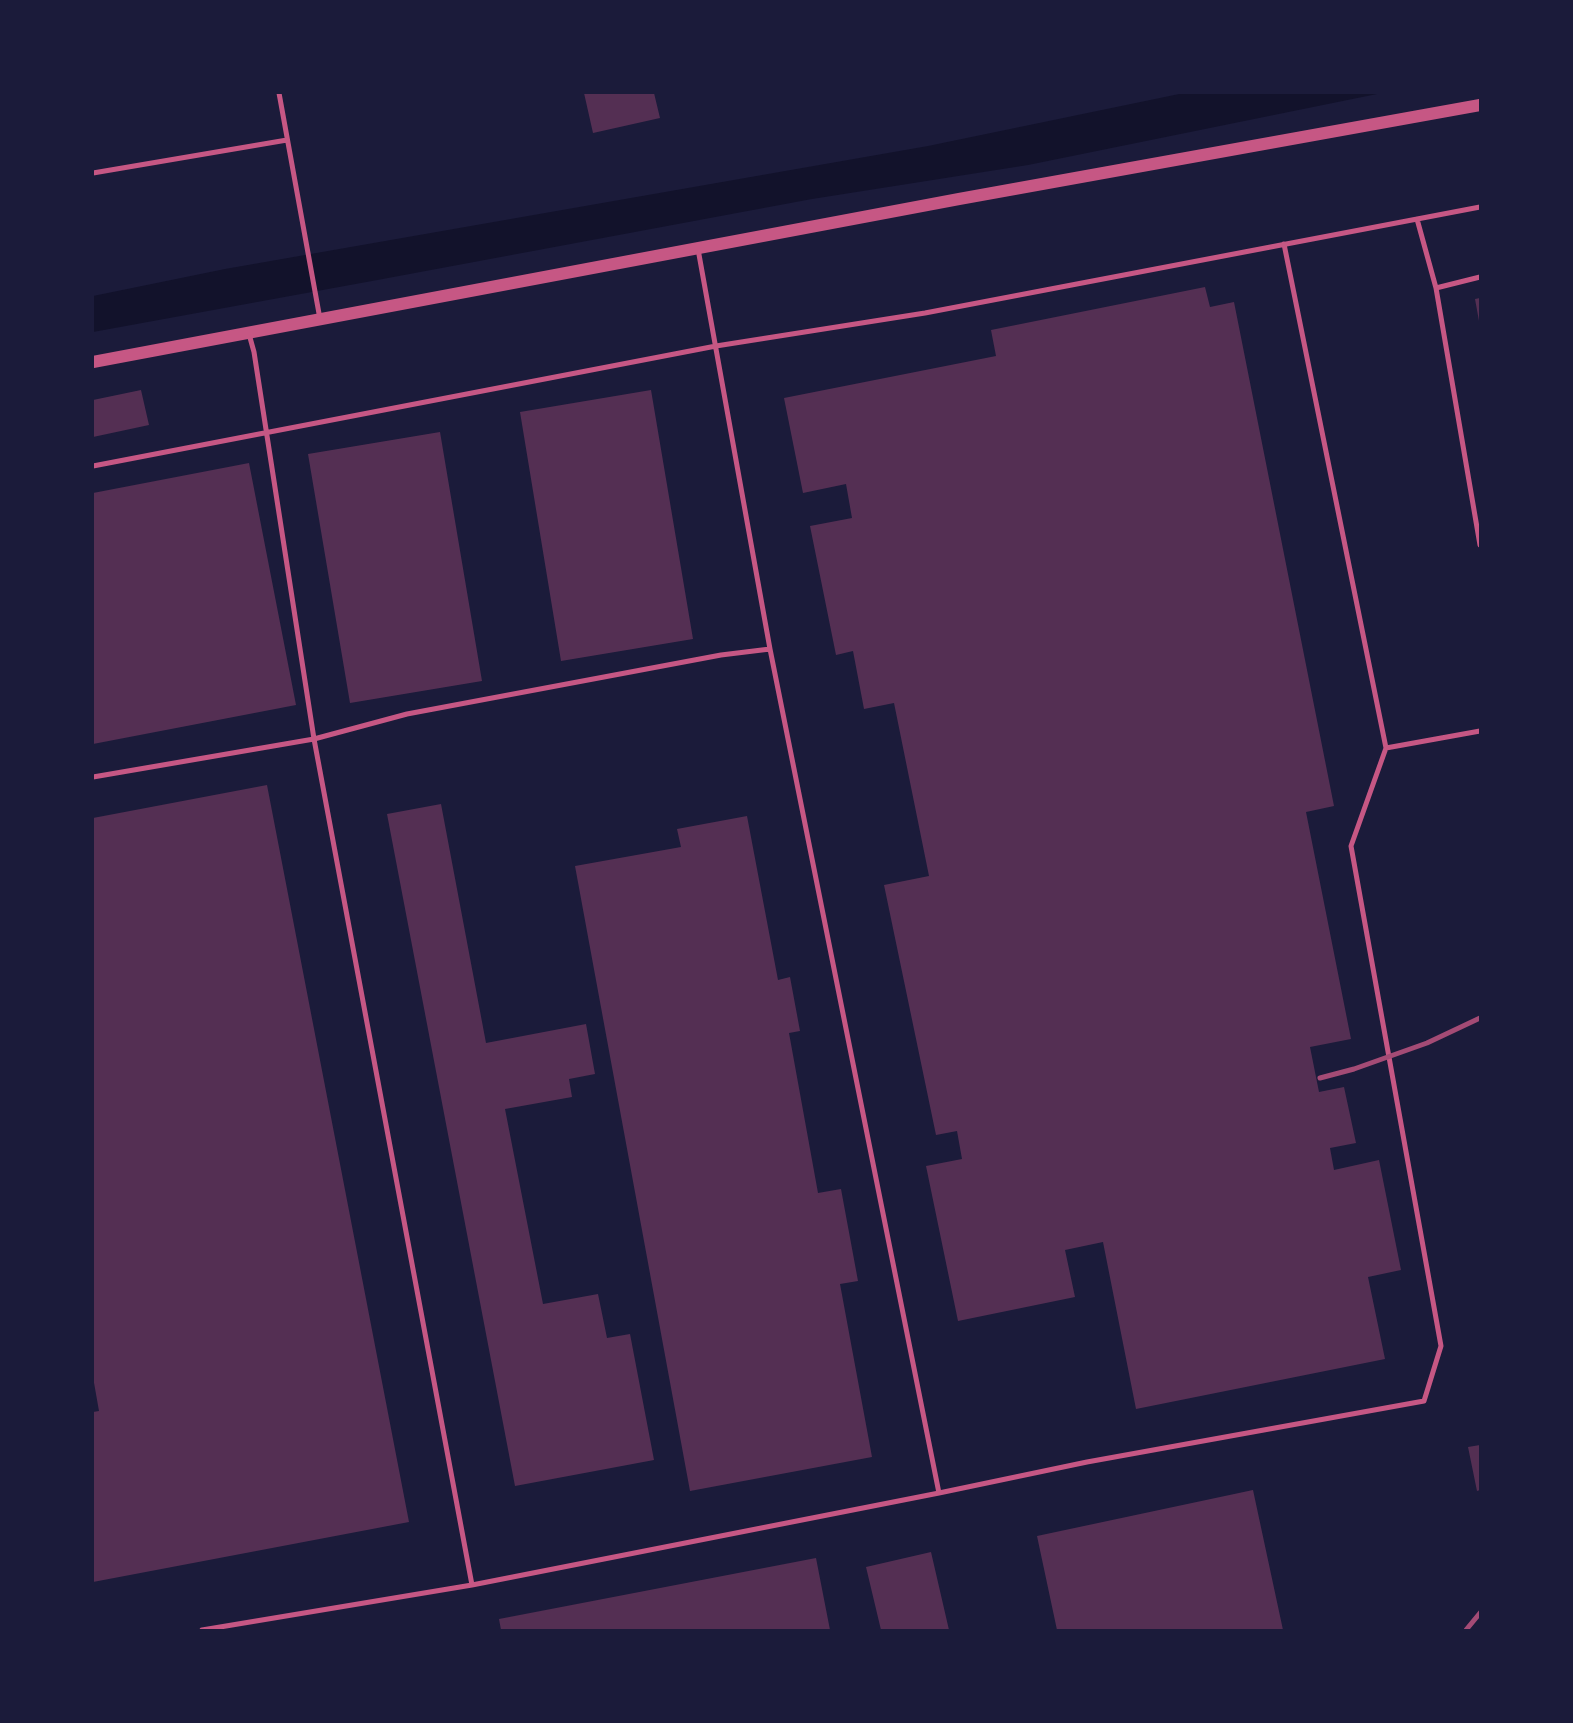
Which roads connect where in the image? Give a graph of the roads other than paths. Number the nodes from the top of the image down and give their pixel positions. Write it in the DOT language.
graph roads {
  1 [pos="279,93"];
  2 [pos="1480,105"];
  3 [pos="287,140"];
  4 [pos="93,173"];
  5 [pos="1480,207"];
  6 [pos="1417,219"];
  7 [pos="1283,244"];
  8 [pos="698,248"];
  9 [pos="1480,277"];
  10 [pos="1436,288"];
  11 [pos="320,319"];
  12 [pos="248,332"];
  13 [pos="716,346"];
  14 [pos="93,362"];
  15 [pos="267,433"];
  16 [pos="93,466"];
  17 [pos="1480,545"];
  18 [pos="770,649"];
  19 [pos="1480,731"];
  20 [pos="314,739"];
  21 [pos="1386,748"];
  22 [pos="93,777"];
  23 [pos="939,1493"];
  24 [pos="471,1586"];
  25 [pos="202,1630"];
  1 -- 3 [label="lane"];
  2 -- 8 [label="street"];
  3 -- 4 [label="lane"];
  3 -- 11 [label="lane"];
  5 -- 6 [label="lane"];
  6 -- 7 [label="lane"];
  6 -- 10 [label="lane"];
  7 -- 13 [label="lane"];
  7 -- 21 [label="lane"];
  8 -- 11 [label="street"];
  8 -- 13 [label="lane"];
  9 -- 10 [label="lane"];
  10 -- 17 [label="lane"];
  11 -- 12 [label="street"];
  12 -- 14 [label="street"];
  12 -- 15 [label="lane"];
  13 -- 15 [label="lane"];
  13 -- 18 [label="lane"];
  15 -- 16 [label="lane"];
  15 -- 20 [label="lane"];
  18 -- 20 [label="lane"];
  18 -- 23 [label="lane"];
  19 -- 21 [label="lane"];
  20 -- 22 [label="lane"];
  20 -- 24 [label="lane"];
  21 -- 23 [label="lane"];
  23 -- 24 [label="lane"];
  24 -- 25 [label="lane"];
}
